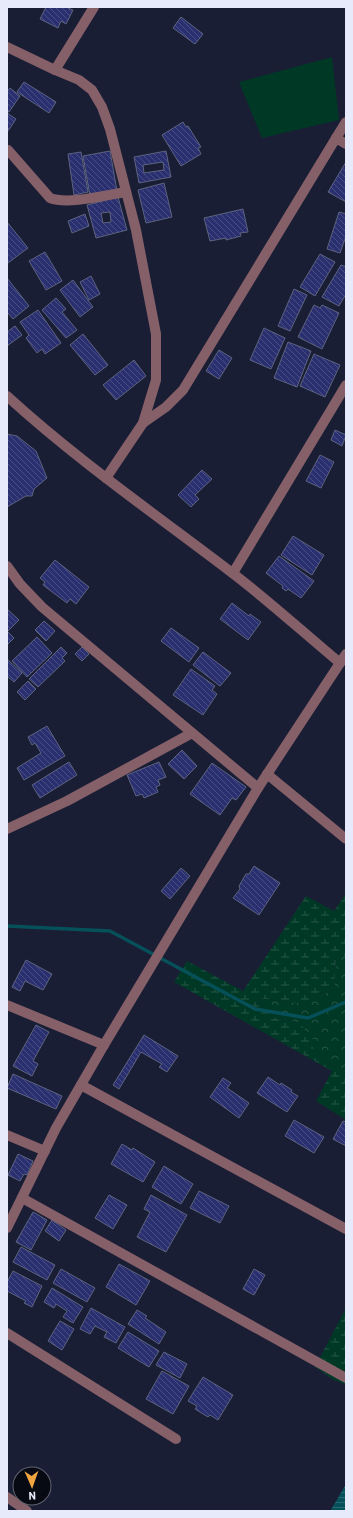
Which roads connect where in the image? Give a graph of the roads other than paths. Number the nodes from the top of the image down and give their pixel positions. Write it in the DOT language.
graph roads {
  1 [pos="94,7"];
  2 [pos="7,47"];
  3 [pos="55,70"];
  4 [pos="346,122"];
  5 [pos="336,138"];
  6 [pos="346,144"];
  7 [pos="8,150"];
  8 [pos="126,192"];
  9 [pos="346,386"];
  10 [pos="7,396"];
  11 [pos="143,423"];
  12 [pos="106,478"];
  13 [pos="7,566"];
  14 [pos="232,573"];
  15 [pos="343,659"];
  16 [pos="192,732"];
  17 [pos="267,774"];
  18 [pos="258,788"];
  19 [pos="7,829"];
  20 [pos="346,839"];
  21 [pos="7,1005"];
  22 [pos="104,1045"];
  23 [pos="81,1085"];
  24 [pos="7,1135"];
  25 [pos="45,1151"];
  26 [pos="22,1198"];
  27 [pos="7,1228"];
  28 [pos="346,1229"];
  29 [pos="7,1333"];
  30 [pos="346,1378"];
  31 [pos="176,1439"];
  32 [pos="7,1497"];
  33 [pos="28,1511"];
  1 -- 3 [label="street"];
  2 -- 3 [label="street"];
  3 -- 8 [label="street"];
  4 -- 5 [label="street"];
  5 -- 6 [label="street"];
  5 -- 11 [label="street"];
  7 -- 8 [label="street"];
  8 -- 11 [label="street"];
  9 -- 14 [label="street"];
  10 -- 12 [label="street"];
  11 -- 12 [label="street"];
  12 -- 14 [label="street"];
  13 -- 16 [label="street"];
  14 -- 15 [label="street"];
  15 -- 17 [label="street"];
  16 -- 18 [label="street"];
  16 -- 19 [label="street"];
  17 -- 18 [label="street"];
  17 -- 20 [label="street"];
  18 -- 22 [label="street"];
  21 -- 22 [label="street"];
  22 -- 23 [label="street"];
  23 -- 25 [label="street"];
  23 -- 28 [label="street"];
  24 -- 25 [label="street"];
  25 -- 26 [label="street"];
  26 -- 27 [label="street"];
  26 -- 30 [label="street"];
  29 -- 31 [label="street"];
  32 -- 33 [label="street"];
}
